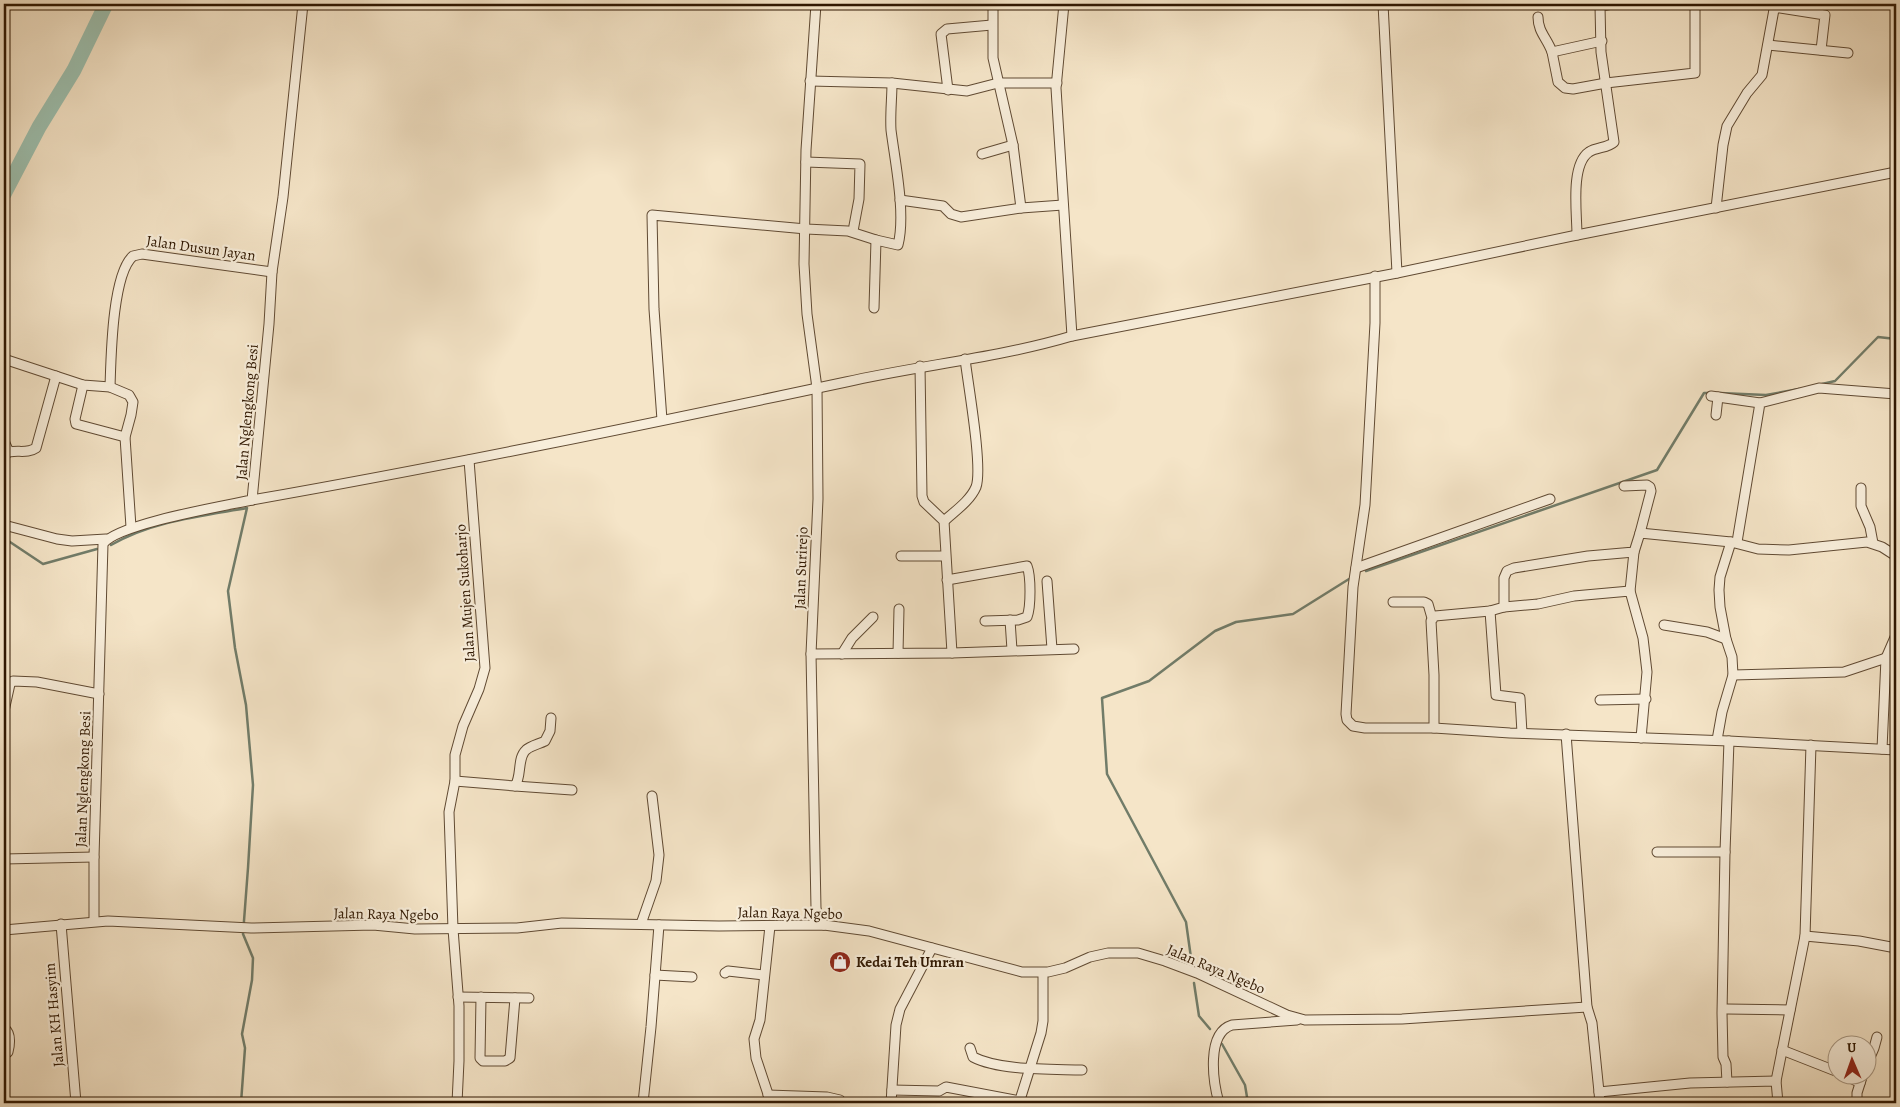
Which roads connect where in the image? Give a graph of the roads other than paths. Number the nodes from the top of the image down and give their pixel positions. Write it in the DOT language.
graph roads {
  1 [pos="303,4"];
  2 [pos="816,4"];
  3 [pos="993,4"];
  4 [pos="1064,4"];
  5 [pos="1383,4"];
  6 [pos="1613,4"];
  7 [pos="1694,4"];
  8 [pos="1600,5"];
  9 [pos="1774,6"];
  10 [pos="1538,17"];
  11 [pos="992,25"];
  12 [pos="1602,41"];
  13 [pos="1768,45"];
  14 [pos="1821,50"];
  15 [pos="1552,52"];
  16 [pos="1848,53"];
  17 [pos="810,81"];
  18 [pos="892,83"];
  19 [pos="998,83"];
  20 [pos="1057,83"];
  21 [pos="1606,83"];
  22 [pos="948,90"];
  23 [pos="1014,145"];
  24 [pos="982,154"];
  25 [pos="806,162"];
  26 [pos="1896,172"];
  27 [pos="900,200"];
  28 [pos="1063,205"];
  29 [pos="1021,208"];
  30 [pos="1716,208"];
  31 [pos="806,229"];
  32 [pos="853,231"];
  33 [pos="1577,235"];
  34 [pos="876,240"];
  35 [pos="272,272"];
  36 [pos="1397,273"];
  37 [pos="1376,276"];
  38 [pos="874,308"];
  39 [pos="1072,336"];
  40 [pos="4,359"];
  41 [pos="964,360"];
  42 [pos="920,366"];
  43 [pos="56,376"];
  44 [pos="83,385"];
  45 [pos="110,387"];
  46 [pos="817,388"];
  47 [pos="1896,394"];
  48 [pos="1760,403"];
  49 [pos="1716,416"];
  50 [pos="662,420"];
  51 [pos="125,437"];
  52 [pos="4,441"];
  53 [pos="6,453"];
  54 [pos="468,460"];
  55 [pos="1624,486"];
  56 [pos="1861,488"];
  57 [pos="1550,499"];
  58 [pos="252,500"];
  59 [pos="944,521"];
  60 [pos="4,526"];
  61 [pos="131,527"];
  62 [pos="1640,533"];
  63 [pos="106,540"];
  64 [pos="1734,542"];
  65 [pos="1873,543"];
  66 [pos="1896,547"];
  67 [pos="1634,552"];
  68 [pos="901,556"];
  69 [pos="945,556"];
  70 [pos="1896,556"];
  71 [pos="1356,568"];
  72 [pos="947,580"];
  73 [pos="1047,581"];
  74 [pos="1630,591"];
  75 [pos="1393,602"];
  76 [pos="1504,607"];
  77 [pos="900,609"];
  78 [pos="1490,611"];
  79 [pos="874,617"];
  80 [pos="1432,618"];
  81 [pos="1010,620"];
  82 [pos="985,621"];
  83 [pos="1664,625"];
  84 [pos="1896,635"];
  85 [pos="1726,639"];
  86 [pos="1052,649"];
  87 [pos="1074,649"];
  88 [pos="1012,650"];
  89 [pos="898,653"];
  90 [pos="952,653"];
  91 [pos="811,654"];
  92 [pos="842,654"];
  93 [pos="1886,658"];
  94 [pos="1733,675"];
  95 [pos="99,694"];
  96 [pos="1646,699"];
  97 [pos="1600,700"];
  98 [pos="4,711"];
  99 [pos="552,718"];
  100 [pos="1434,728"];
  101 [pos="1522,734"];
  102 [pos="1566,734"];
  103 [pos="1641,738"];
  104 [pos="1717,740"];
  105 [pos="1729,740"];
  106 [pos="1811,745"];
  107 [pos="1882,749"];
  108 [pos="1896,750"];
  109 [pos="455,781"];
  110 [pos="515,786"];
  111 [pos="572,790"];
  112 [pos="652,796"];
  113 [pos="1657,852"];
  114 [pos="1725,852"];
  115 [pos="94,857"];
  116 [pos="4,859"];
  117 [pos="816,908"];
  118 [pos="94,922"];
  119 [pos="61,924"];
  120 [pos="641,924"];
  121 [pos="659,924"];
  122 [pos="824,925"];
  123 [pos="770,926"];
  124 [pos="804,926"];
  125 [pos="452,929"];
  126 [pos="4,930"];
  127 [pos="1805,936"];
  128 [pos="932,948"];
  129 [pos="1896,948"];
  130 [pos="725,973"];
  131 [pos="1043,973"];
  132 [pos="764,974"];
  133 [pos="655,975"];
  134 [pos="692,977"];
  135 [pos="458,997"];
  136 [pos="481,998"];
  137 [pos="515,998"];
  138 [pos="529,998"];
  139 [pos="1587,1007"];
  140 [pos="1727,1008"];
  141 [pos="1790,1010"];
  142 [pos="1305,1020"];
  143 [pos="4,1028"];
  144 [pos="970,1048"];
  145 [pos="1782,1050"];
  146 [pos="4,1055"];
  147 [pos="1828,1068"];
  148 [pos="1030,1069"];
  149 [pos="1082,1070"];
  150 [pos="1776,1081"];
  151 [pos="1727,1082"];
  152 [pos="1860,1084"];
  153 [pos="892,1090"];
  154 [pos="1599,1092"];
  155 [pos="770,1099"];
  156 [pos="1020,1102"];
  157 [pos="76,1103"];
  158 [pos="457,1103"];
  159 [pos="643,1103"];
  160 [pos="841,1103"];
  161 [pos="891,1103"];
  162 [pos="1219,1103"];
  163 [pos="1600,1103"];
  164 [pos="1778,1103"];
  165 [pos="1857,1103"];
  1 -- 35 [label="street, Jalan Nglengkong Besi"];
  2 -- 17 [label="street, Jalan Surirejo"];
  3 -- 11 [label="street"];
  4 -- 20 [label="street"];
  5 -- 36 [label="street"];
  6 -- 8 [label="street"];
  7 -- 21 [label="street"];
  8 -- 12 [label="street"];
  9 -- 13 [label="street"];
  9 -- 14 [label="street"];
  10 -- 15 [label="street"];
  11 -- 19 [label="street"];
  11 -- 22 [label="street"];
  12 -- 15 [label="street"];
  12 -- 21 [label="street"];
  13 -- 14 [label="street"];
  13 -- 30 [label="street"];
  14 -- 16 [label="street"];
  15 -- 21 [label="street"];
  17 -- 18 [label="street"];
  17 -- 25 [label="street, Jalan Surirejo"];
  18 -- 22 [label="street"];
  18 -- 27 [label="street"];
  19 -- 20 [label="street"];
  19 -- 22 [label="street"];
  19 -- 23 [label="street"];
  20 -- 28 [label="street"];
  21 -- 33 [label="street"];
  23 -- 24 [label="street"];
  23 -- 29 [label="street"];
  25 -- 31 [label="street, Jalan Surirejo"];
  25 -- 32 [label="street"];
  26 -- 30 [label="street"];
  27 -- 29 [label="street"];
  27 -- 34 [label="street"];
  28 -- 29 [label="street"];
  28 -- 39 [label="street"];
  30 -- 33 [label="street"];
  31 -- 32 [label="street"];
  31 -- 46 [label="street, Jalan Surirejo"];
  31 -- 50 [label="street"];
  32 -- 34 [label="street"];
  33 -- 36 [label="street"];
  34 -- 38 [label="street"];
  35 -- 45 [label="street, Jalan Dusun Jayan"];
  35 -- 58 [label="street, Jalan Nglengkong Besi"];
  36 -- 37 [label="street"];
  37 -- 39 [label="street"];
  37 -- 71 [label="street"];
  39 -- 41 [label="street"];
  40 -- 43 [label="street"];
  41 -- 42 [label="street"];
  41 -- 59 [label="street"];
  42 -- 46 [label="street"];
  42 -- 59 [label="street"];
  43 -- 44 [label="street"];
  43 -- 53 [label="street"];
  44 -- 45 [label="street"];
  44 -- 51 [label="street"];
  45 -- 51 [label="street"];
  46 -- 50 [label="street"];
  46 -- 91 [label="street, Jalan Surirejo"];
  47 -- 48 [label="street"];
  48 -- 49 [label="street"];
  48 -- 64 [label="street"];
  50 -- 54 [label="street"];
  51 -- 61 [label="street"];
  52 -- 53 [label="street"];
  54 -- 58 [label="street"];
  54 -- 109 [label="street, Jalan Mujen Sukoharjo"];
  55 -- 62 [label="street"];
  56 -- 65 [label="street"];
  57 -- 71 [label="street"];
  58 -- 61 [label="street, Jalan Nglengkong Besi"];
  59 -- 69 [label="street"];
  60 -- 63 [label="street"];
  61 -- 63 [label="street, Jalan Nglengkong Besi"];
  62 -- 64 [label="street"];
  62 -- 67 [label="street"];
  63 -- 95 [label="street, Jalan Nglengkong Besi"];
  64 -- 65 [label="street"];
  64 -- 85 [label="street"];
  65 -- 70 [label="street"];
  66 -- 70 [label="street"];
  67 -- 74 [label="street"];
  67 -- 76 [label="street"];
  68 -- 69 [label="street"];
  69 -- 72 [label="street"];
  71 -- 100 [label="street"];
  72 -- 81 [label="street"];
  72 -- 90 [label="street"];
  73 -- 86 [label="street"];
  74 -- 76 [label="street"];
  74 -- 96 [label="street"];
  75 -- 80 [label="street"];
  76 -- 78 [label="street"];
  77 -- 89 [label="street"];
  78 -- 80 [label="street"];
  78 -- 101 [label="street"];
  79 -- 92 [label="street"];
  80 -- 100 [label="street"];
  81 -- 82 [label="street"];
  81 -- 88 [label="street"];
  83 -- 85 [label="street"];
  84 -- 93 [label="street"];
  85 -- 94 [label="street"];
  86 -- 87 [label="street"];
  86 -- 88 [label="street"];
  88 -- 90 [label="street"];
  89 -- 90 [label="street"];
  89 -- 92 [label="street"];
  91 -- 92 [label="street"];
  91 -- 117 [label="street, Jalan Surirejo"];
  93 -- 94 [label="street"];
  93 -- 107 [label="street"];
  94 -- 104 [label="street"];
  95 -- 98 [label="street"];
  95 -- 115 [label="street, Jalan Nglengkong Besi"];
  96 -- 97 [label="street"];
  96 -- 103 [label="street"];
  99 -- 110 [label="street"];
  100 -- 101 [label="street"];
  101 -- 102 [label="street"];
  102 -- 103 [label="street"];
  102 -- 139 [label="street"];
  103 -- 104 [label="street"];
  104 -- 105 [label="street"];
  105 -- 106 [label="street"];
  105 -- 114 [label="street"];
  106 -- 107 [label="street"];
  106 -- 127 [label="street"];
  107 -- 108 [label="street"];
  109 -- 110 [label="street"];
  109 -- 125 [label="street, Jalan Mujen Sukoharjo"];
  110 -- 111 [label="street"];
  112 -- 120 [label="street"];
  113 -- 114 [label="street"];
  114 -- 151 [label="street"];
  115 -- 116 [label="street"];
  115 -- 118 [label="street, Jalan Nglengkong Besi"];
  117 -- 122 [label="street, Jalan Surirejo"];
  117 -- 124 [label="street"];
  118 -- 119 [label="street, Jalan Raya Ngebo"];
  118 -- 125 [label="street, Jalan Raya Ngebo"];
  119 -- 126 [label="street, Jalan Raya Ngebo"];
  119 -- 157 [label="street, Jalan KH Hasyim"];
  120 -- 121 [label="street, Jalan Raya Ngebo"];
  120 -- 125 [label="street, Jalan Raya Ngebo"];
  121 -- 123 [label="street, Jalan Raya Ngebo"];
  121 -- 133 [label="street"];
  122 -- 124 [label="street, Jalan Raya Ngebo"];
  122 -- 128 [label="street, Jalan Raya Ngebo"];
  123 -- 124 [label="street, Jalan Raya Ngebo"];
  123 -- 132 [label="street"];
  125 -- 135 [label="street, Jalan Mujen Sukoharjo"];
  127 -- 129 [label="street"];
  127 -- 141 [label="street"];
  128 -- 131 [label="street, Jalan Raya Ngebo"];
  128 -- 153 [label="street"];
  130 -- 132 [label="street"];
  131 -- 142 [label="street, Jalan Raya Ngebo"];
  131 -- 148 [label="street"];
  132 -- 155 [label="street"];
  133 -- 134 [label="street"];
  133 -- 159 [label="street"];
  135 -- 136 [label="street"];
  135 -- 158 [label="street, Jalan Mujen Sukoharjo"];
  136 -- 137 [label="street"];
  136 -- 137 [label="street"];
  137 -- 138 [label="street"];
  139 -- 142 [label="street, Jalan Raya Ngebo"];
  139 -- 154 [label="street"];
  140 -- 141 [label="street"];
  141 -- 145 [label="street"];
  142 -- 162 [label="street"];
  143 -- 146 [label="street"];
  144 -- 148 [label="street"];
  145 -- 147 [label="street"];
  145 -- 150 [label="street"];
  148 -- 149 [label="street"];
  148 -- 156 [label="street"];
  150 -- 151 [label="street"];
  150 -- 164 [label="street"];
  151 -- 154 [label="street"];
  152 -- 165 [label="street"];
  153 -- 156 [label="street"];
  153 -- 161 [label="street"];
  154 -- 163 [label="street"];
  155 -- 160 [label="street"];
}
